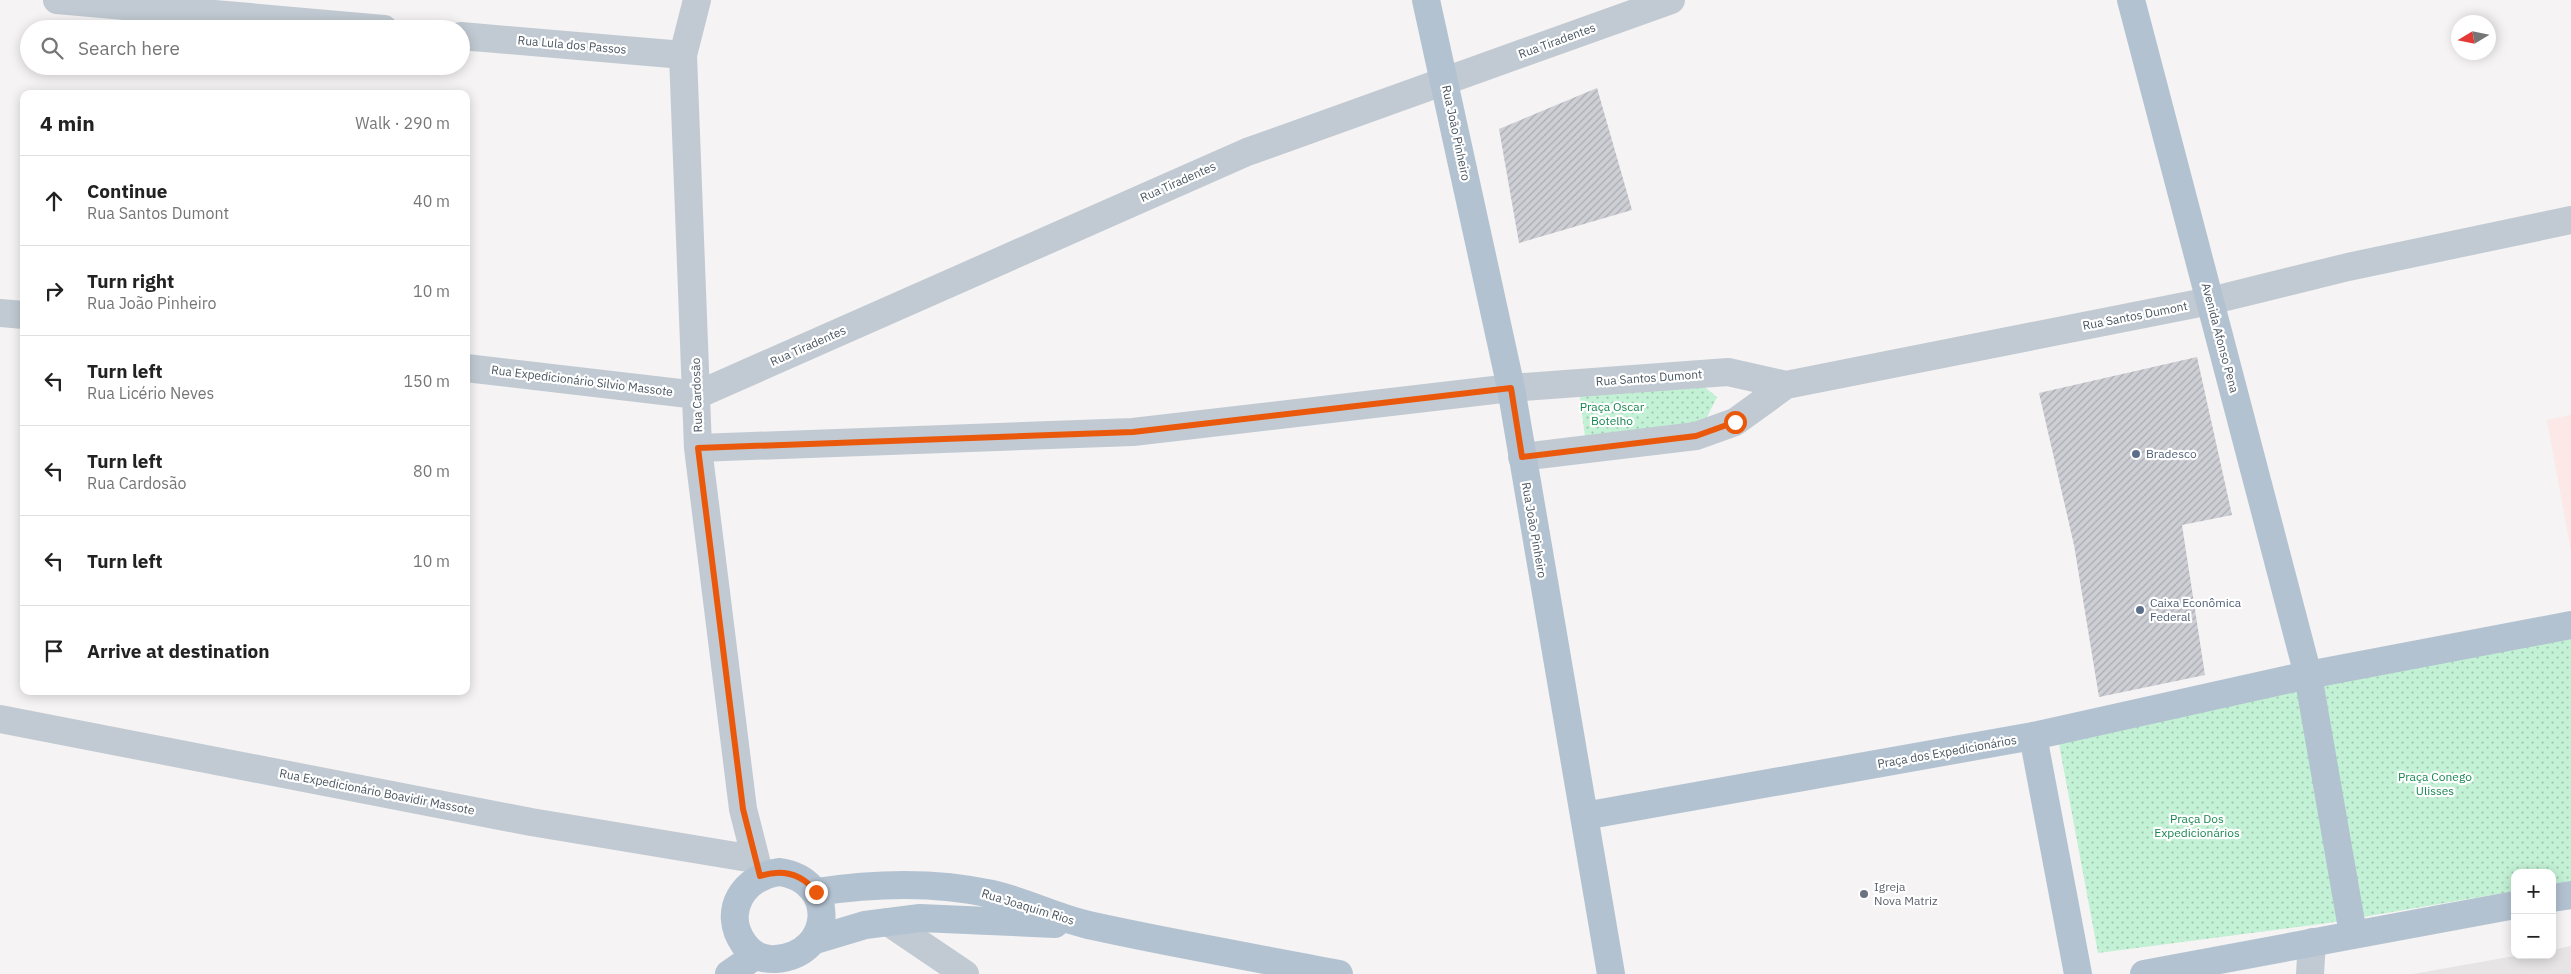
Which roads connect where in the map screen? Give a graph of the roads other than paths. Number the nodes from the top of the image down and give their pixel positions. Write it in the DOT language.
graph roads {
  1 [pos="57,0"];
  2 [pos="697,0"];
  3 [pos="1426,0"];
  4 [pos="1671,0"];
  5 [pos="2131,0"];
  6 [pos="283,20"];
  7 [pos="470,37"];
  8 [pos="683,55"];
  9 [pos="1445,81"];
  10 [pos="2571,220"];
  11 [pos="2210,302"];
  12 [pos="0,313"];
  13 [pos="20,315"];
  14 [pos="470,368"];
  15 [pos="1786,385"];
  16 [pos="1511,388"];
  17 [pos="697,395"];
  18 [pos="698,448"];
  19 [pos="1522,457"];
  20 [pos="2571,626"];
  21 [pos="2308,676"];
  22 [pos="0,720"];
  23 [pos="2033,736"];
  24 [pos="1584,816"];
  25 [pos="757,867"];
  26 [pos="816,892"];
  27 [pos="2571,895"];
  28 [pos="2556,897"];
  29 [pos="2511,906"];
  30 [pos="888,922"];
  31 [pos="1091,926"];
  32 [pos="2353,934"];
  33 [pos="815,940"];
  34 [pos="2312,942"];
  35 [pos="755,956"];
  36 [pos="729,974"];
  37 [pos="965,974"];
  38 [pos="1339,974"];
  39 [pos="1611,974"];
  40 [pos="2078,974"];
  41 [pos="2144,974"];
  42 [pos="2310,974"];
  1 -- 6 [label="street"];
  2 -- 8 [label="street, Rua Cardosão"];
  3 -- 9 [label="main road, Rua João Pinheiro"];
  4 -- 9 [label="street, Rua Tiradentes"];
  5 -- 11 [label="main road, Avenida Afonso Pena"];
  7 -- 8 [label="street, Rua Lula dos Passos"];
  8 -- 17 [label="street, Rua Cardosão"];
  9 -- 16 [label="main road, Rua João Pinheiro"];
  9 -- 17 [label="street, Rua Tiradentes"];
  10 -- 11 [label="street, Rua Santos Dumont"];
  11 -- 15 [label="street, Rua Santos Dumont"];
  11 -- 21 [label="main road, Avenida Afonso Pena"];
  12 -- 13 [label="street"];
  14 -- 17 [label="street, Rua Expedicionário Silvio Massote"];
  15 -- 16 [label="street, Rua Santos Dumont"];
  15 -- 19 [label="street, Rua Santos Dumont"];
  16 -- 18 [label="street, Rua Santos Dumont"];
  16 -- 19 [label="main road, Rua João Pinheiro"];
  17 -- 18 [label="street, Rua Cardosão"];
  18 -- 25 [label="street, Rua Cardosão"];
  19 -- 24 [label="main road, Rua João Pinheiro"];
  20 -- 21 [label="main road"];
  21 -- 23 [label="main road, Praça dos Expedicionários"];
  21 -- 32 [label="main road, Avenida Afonso Pena"];
  22 -- 25 [label="street, Rua Expedicionário Boavidir Massote"];
  23 -- 24 [label="main road, Praça dos Expedicionários"];
  23 -- 40 [label="main road"];
  24 -- 39 [label="main road, Rua João Pinheiro"];
  25 -- 26 [label="main road"];
  25 -- 35 [label="main road"];
  26 -- 31 [label="main road, Rua Joaquim Rios"];
  26 -- 33 [label="main road"];
  27 -- 28 [label="main road"];
  29 -- 32 [label="main road"];
  30 -- 31 [label="main road, Rua Joaquim Rios"];
  30 -- 33 [label="main road, Rua Joaquim Rios"];
  30 -- 37 [label="street"];
  31 -- 38 [label="main road, Rua Joaquim Rios"];
  32 -- 34 [label="main road"];
  33 -- 35 [label="main road"];
  34 -- 41 [label="main road"];
  34 -- 42 [label="street"];
  35 -- 36 [label="main road"];
}
